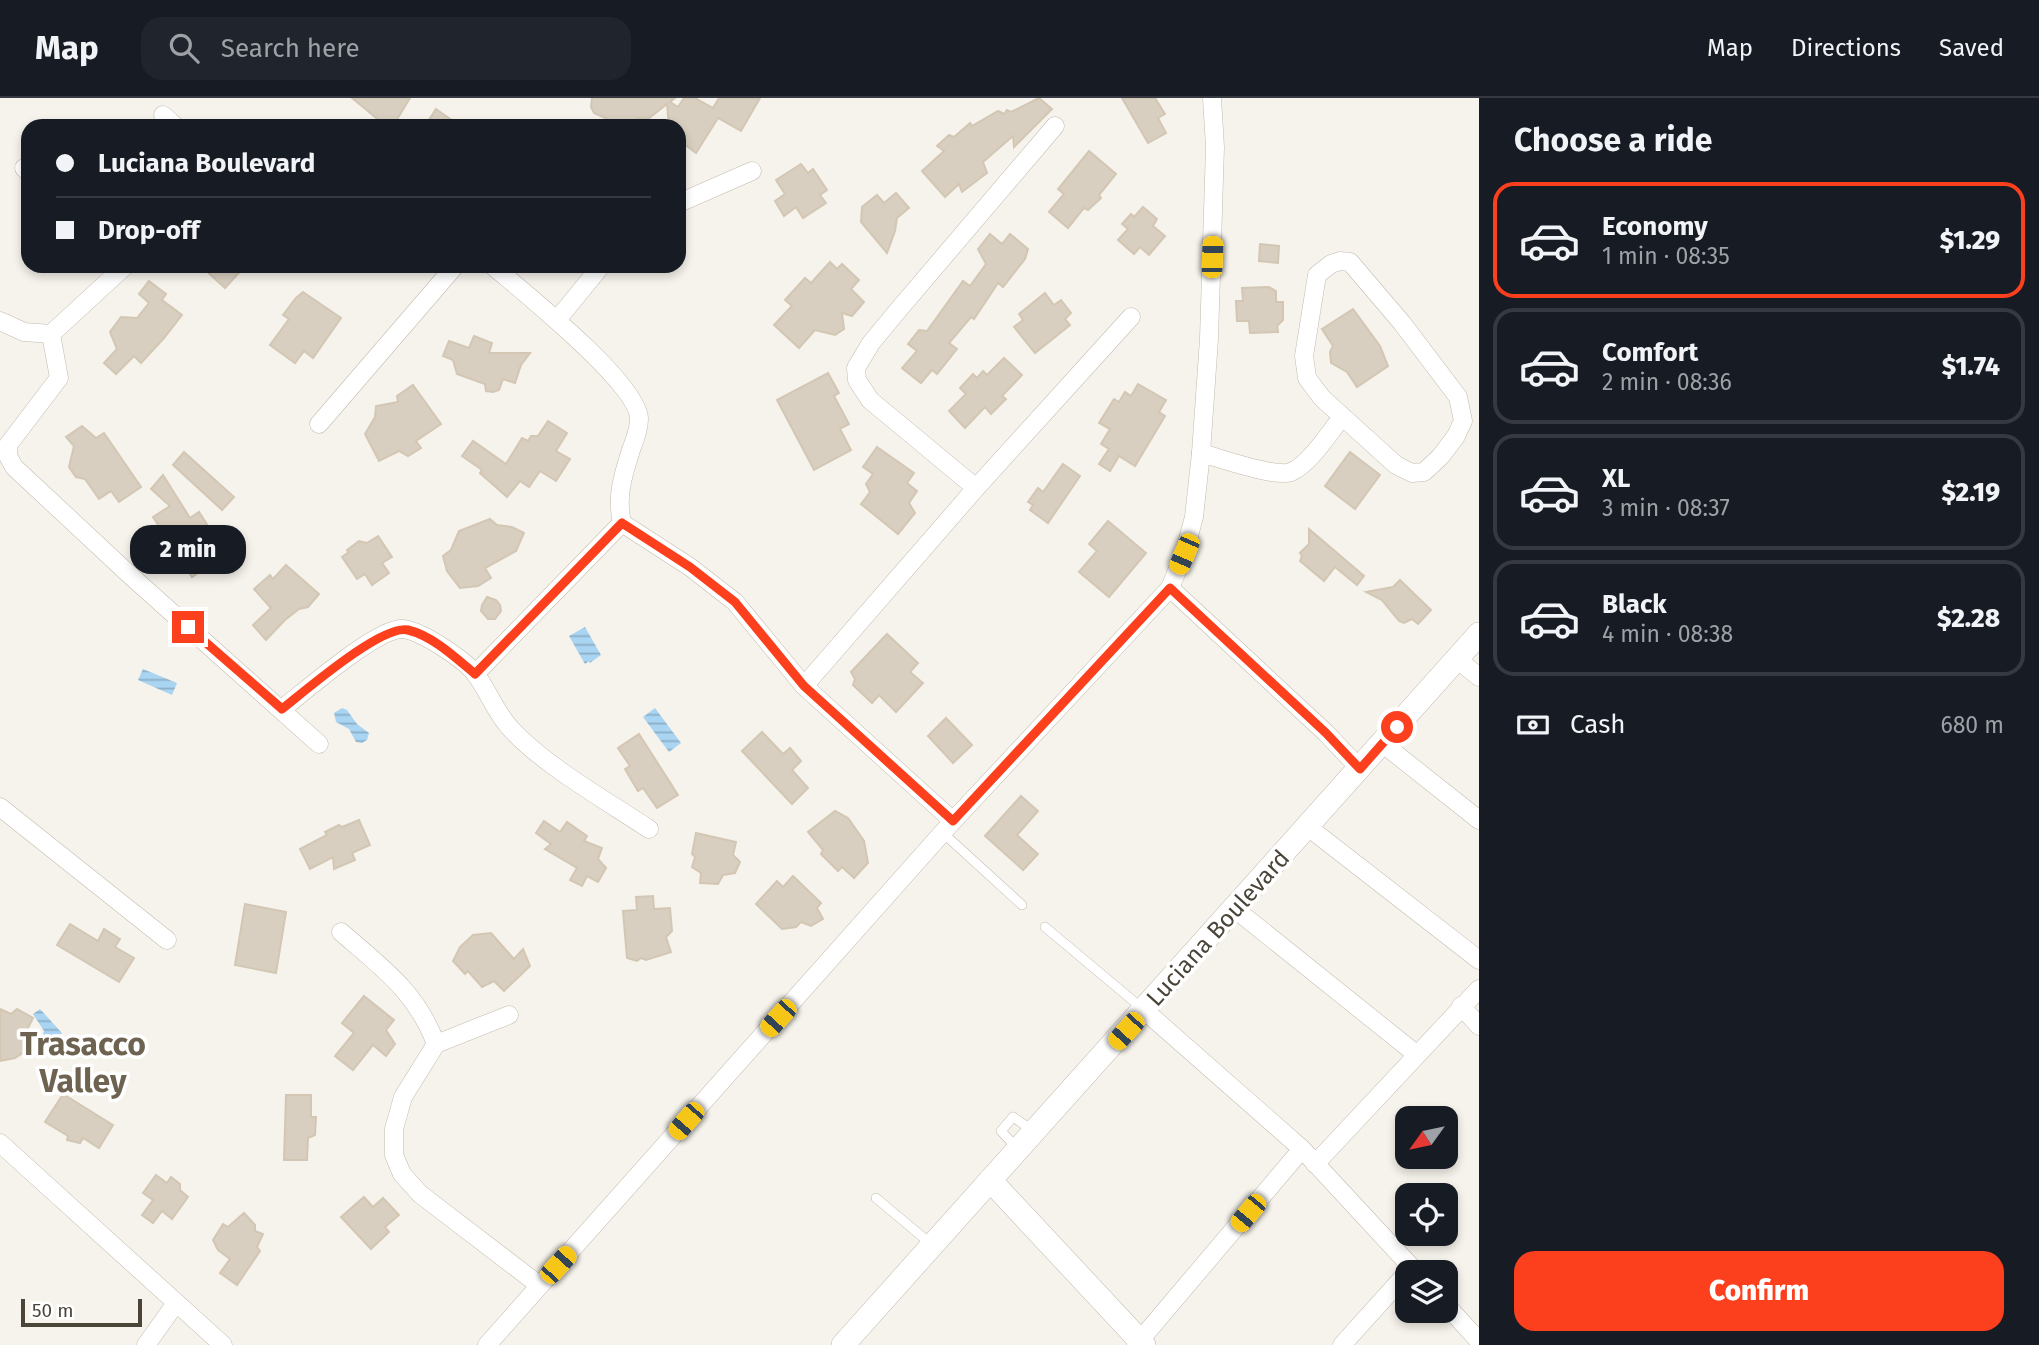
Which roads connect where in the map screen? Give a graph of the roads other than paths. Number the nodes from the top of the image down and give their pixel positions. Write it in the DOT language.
graph roads {
  1 [pos="1212,98"];
  2 [pos="1055,126"];
  3 [pos="752,171"];
  4 [pos="686,200"];
  5 [pos="117,273"];
  6 [pos="449,273"];
  7 [pos="501,273"];
  8 [pos="595,273"];
  9 [pos="1131,317"];
  10 [pos="557,320"];
  11 [pos="0,321"];
  12 [pos="51,334"];
  13 [pos="1342,417"];
  14 [pos="319,424"];
  15 [pos="4,444"];
  16 [pos="1201,453"];
  17 [pos="975,488"];
  18 [pos="622,523"];
  19 [pos="1170,588"];
  20 [pos="1479,634"];
  21 [pos="1457,659"];
  22 [pos="475,674"];
  23 [pos="1479,677"];
  24 [pos="804,686"];
  25 [pos="282,709"];
  26 [pos="319,744"];
  27 [pos="1382,744"];
  28 [pos="1360,769"];
  29 [pos="0,807"];
  30 [pos="1479,820"];
  31 [pos="948,827"];
  32 [pos="1308,827"];
  33 [pos="649,829"];
  34 [pos="1022,905"];
  35 [pos="1235,909"];
  36 [pos="1045,927"];
  37 [pos="341,932"];
  38 [pos="167,940"];
  39 [pos="1479,960"];
  40 [pos="1479,989"];
  41 [pos="1461,1006"];
  42 [pos="1144,1010"];
  43 [pos="509,1015"];
  44 [pos="1479,1026"];
  45 [pos="436,1044"];
  46 [pos="1416,1054"];
  47 [pos="0,1143"];
  48 [pos="1302,1149"];
  49 [pos="1315,1164"];
  50 [pos="990,1181"];
  51 [pos="876,1198"];
  52 [pos="932,1245"];
  53 [pos="1400,1260"];
  54 [pos="540,1285"];
  55 [pos="1395,1287"];
  56 [pos="176,1303"];
  57 [pos="1458,1318"];
  58 [pos="1479,1341"];
  59 [pos="1140,1344"];
  60 [pos="146,1345"];
  61 [pos="223,1345"];
  62 [pos="487,1345"];
  63 [pos="843,1345"];
  64 [pos="1342,1345"];
  1 -- 16 [label="street"];
  2 -- 17 [label="street"];
  3 -- 4 [label="street"];
  5 -- 12 [label="street"];
  6 -- 14 [label="street"];
  7 -- 10 [label="street"];
  8 -- 10 [label="street"];
  9 -- 17 [label="street"];
  10 -- 18 [label="street"];
  11 -- 12 [label="street"];
  12 -- 15 [label="street"];
  13 -- 13 [label="street"];
  13 -- 16 [label="street"];
  15 -- 25 [label="street"];
  16 -- 19 [label="street"];
  17 -- 24 [label="street"];
  18 -- 22 [label="street"];
  18 -- 24 [label="street"];
  19 -- 28 [label="street"];
  19 -- 31 [label="street"];
  20 -- 21 [label="street, Luciana Boulevard"];
  21 -- 23 [label="street"];
  21 -- 27 [label="street, Luciana Boulevard"];
  22 -- 25 [label="street"];
  22 -- 33 [label="street"];
  24 -- 31 [label="street"];
  25 -- 26 [label="street"];
  27 -- 28 [label="street, Luciana Boulevard"];
  27 -- 30 [label="street"];
  28 -- 32 [label="street, Luciana Boulevard"];
  29 -- 38 [label="street"];
  31 -- 34 [label="lane"];
  31 -- 54 [label="street"];
  32 -- 35 [label="street, Luciana Boulevard"];
  32 -- 39 [label="street"];
  35 -- 42 [label="street, Luciana Boulevard"];
  35 -- 46 [label="street"];
  36 -- 42 [label="lane"];
  37 -- 45 [label="street"];
  40 -- 41 [label="street"];
  41 -- 44 [label="street"];
  41 -- 46 [label="street"];
  42 -- 48 [label="street"];
  42 -- 50 [label="street, Luciana Boulevard"];
  43 -- 45 [label="street"];
  45 -- 54 [label="street"];
  46 -- 49 [label="street"];
  47 -- 56 [label="street"];
  48 -- 49 [label="street"];
  48 -- 59 [label="street"];
  49 -- 53 [label="street"];
  50 -- 52 [label="street, Luciana Boulevard"];
  50 -- 59 [label="street"];
  51 -- 52 [label="lane"];
  52 -- 63 [label="street, Luciana Boulevard"];
  54 -- 62 [label="street"];
  55 -- 64 [label="street"];
  56 -- 60 [label="street"];
  56 -- 61 [label="street"];
  57 -- 58 [label="street"];
}
